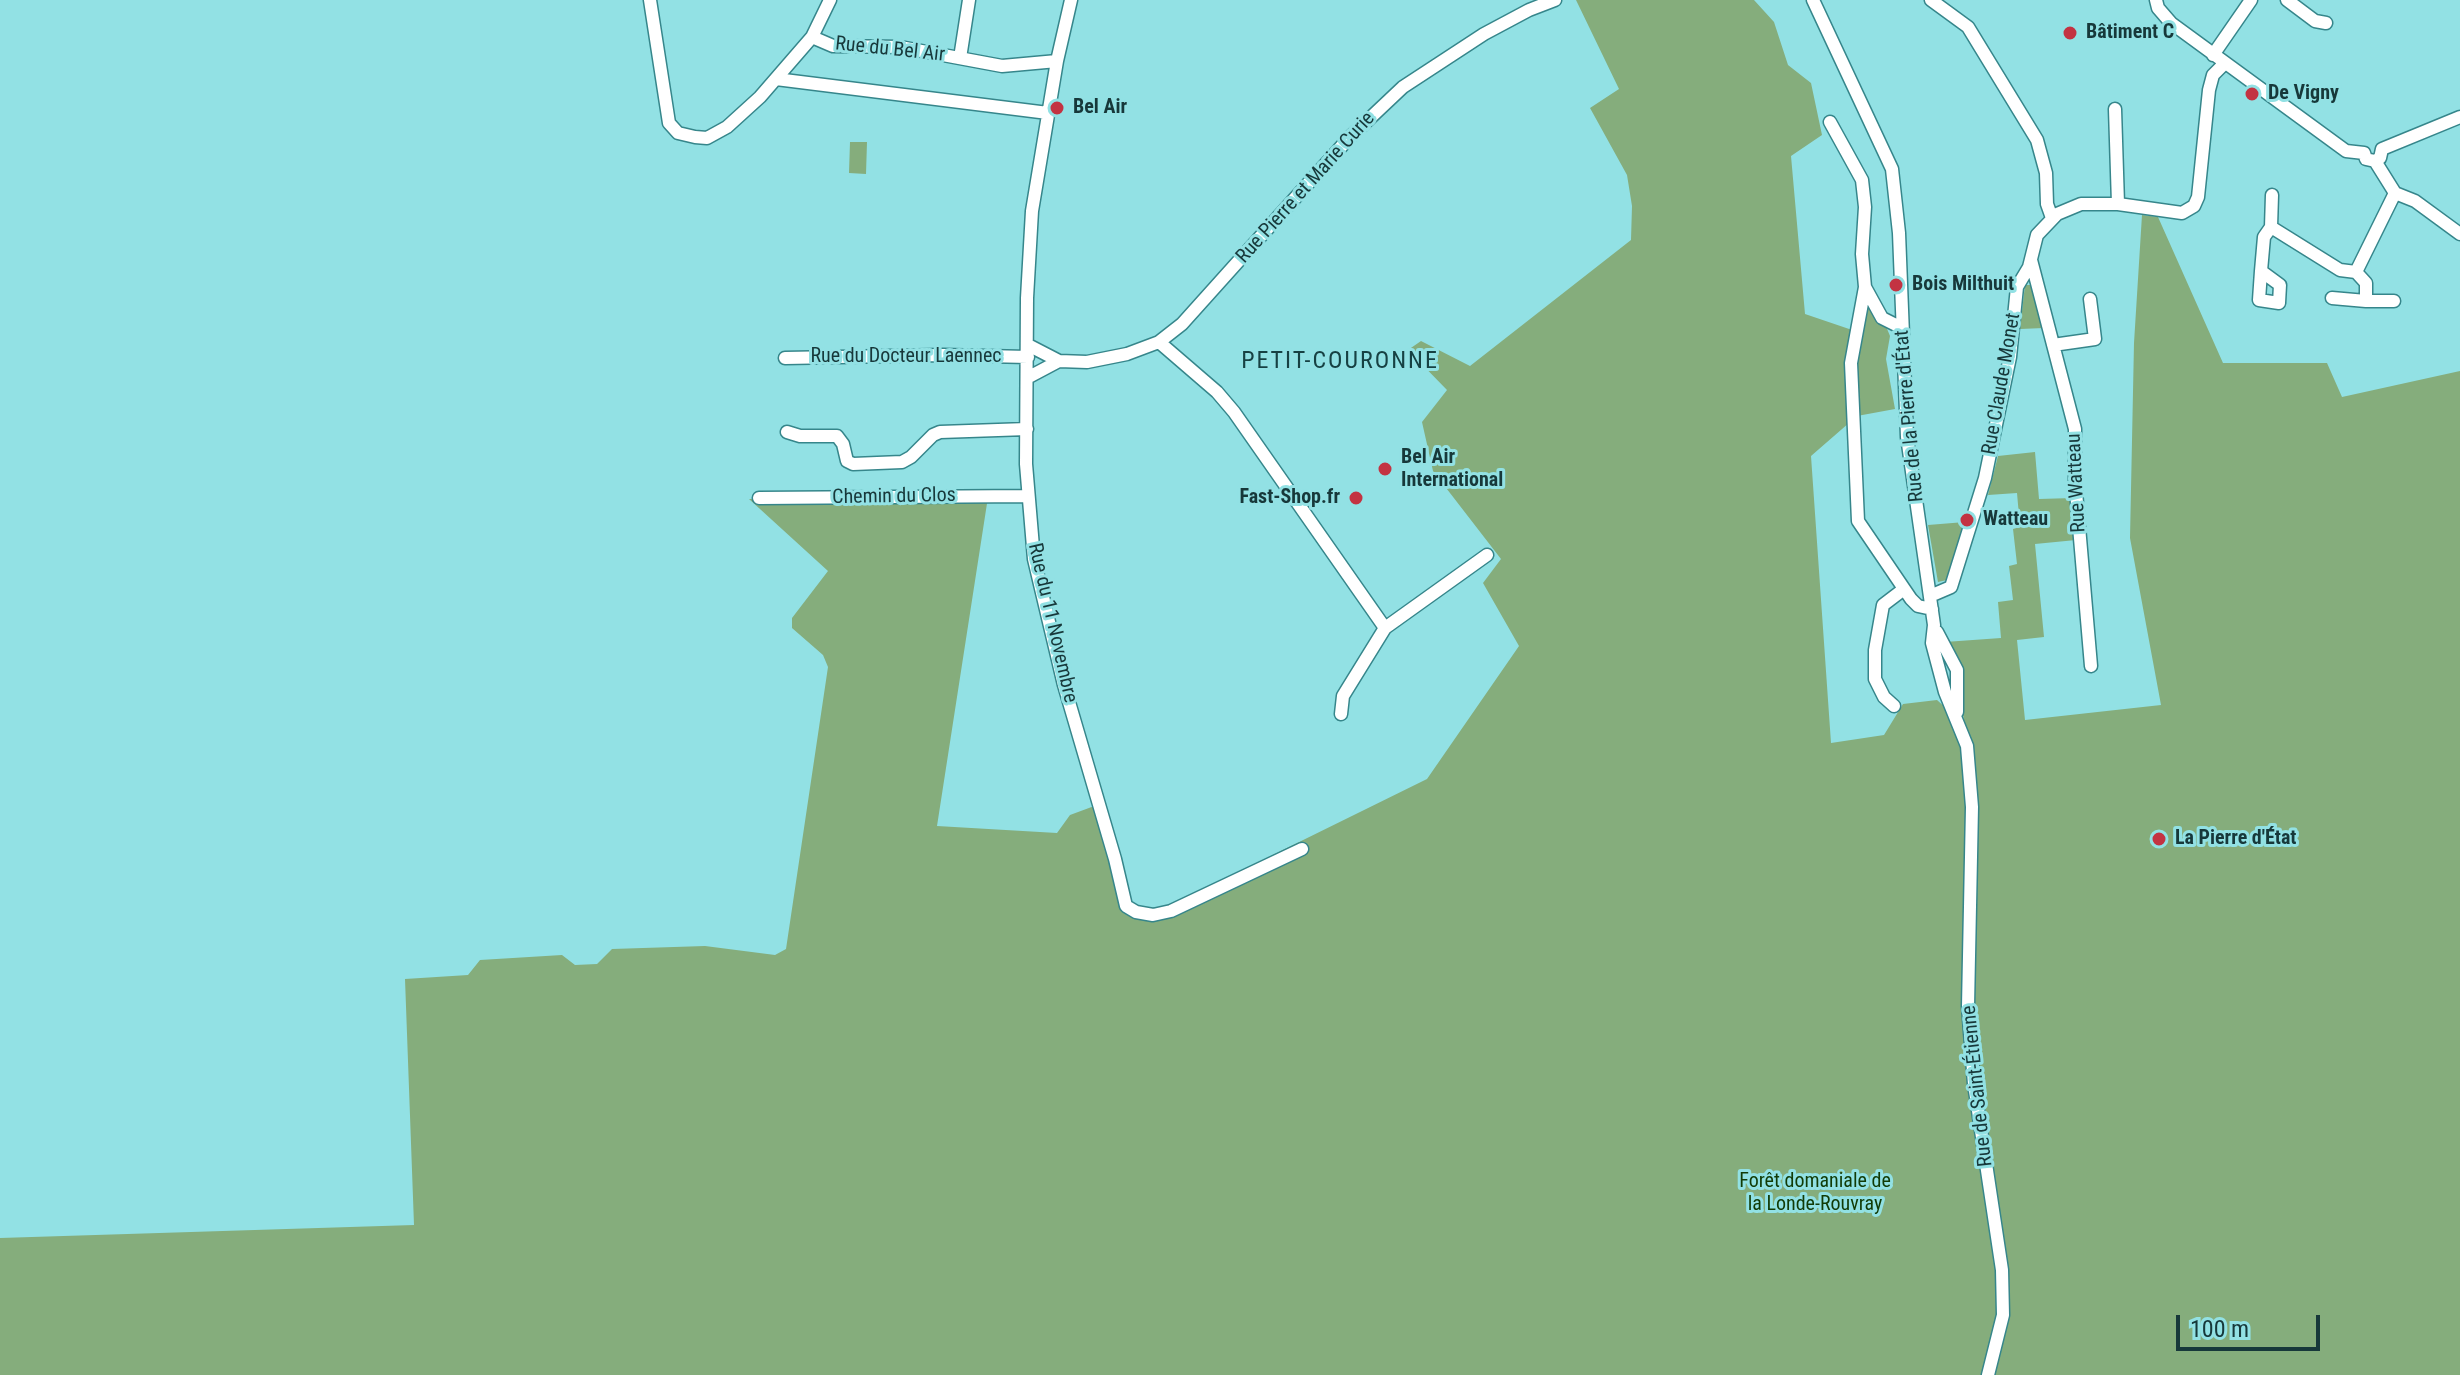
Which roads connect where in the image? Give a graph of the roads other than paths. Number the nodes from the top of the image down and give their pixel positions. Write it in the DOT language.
graph roads {
  1 [pos="650,0"];
  2 [pos="830,0"];
  3 [pos="969,0"];
  4 [pos="1071,0"];
  5 [pos="1555,0"];
  6 [pos="1813,0"];
  7 [pos="1931,0"];
  8 [pos="2156,0"];
  9 [pos="2251,0"];
  10 [pos="2287,0"];
  11 [pos="2326,23"];
  12 [pos="812,37"];
  13 [pos="2213,55"];
  14 [pos="960,58"];
  15 [pos="1057,61"];
  16 [pos="2224,64"];
  17 [pos="776,79"];
  18 [pos="2115,109"];
  19 [pos="1048,113"];
  20 [pos="2460,117"];
  21 [pos="1830,122"];
  22 [pos="2378,155"];
  23 [pos="2395,193"];
  24 [pos="2272,195"];
  25 [pos="2118,204"];
  26 [pos="2052,218"];
  27 [pos="2271,227"];
  28 [pos="2460,234"];
  29 [pos="2031,257"];
  30 [pos="2261,271"];
  31 [pos="2356,272"];
  32 [pos="1865,287"];
  33 [pos="2332,298"];
  34 [pos="2090,299"];
  35 [pos="2366,301"];
  36 [pos="2394,301"];
  37 [pos="1902,328"];
  38 [pos="1159,342"];
  39 [pos="2053,345"];
  40 [pos="1028,351"];
  41 [pos="785,358"];
  42 [pos="1059,361"];
  43 [pos="1027,378"];
  44 [pos="1027,429"];
  45 [pos="787,432"];
  46 [pos="1028,496"];
  47 [pos="759,498"];
  48 [pos="1487,555"];
  49 [pos="1904,589"];
  50 [pos="1931,602"];
  51 [pos="1385,628"];
  52 [pos="2091,666"];
  53 [pos="1894,706"];
  54 [pos="1341,714"];
  55 [pos="1967,746"];
  56 [pos="1302,849"];
  57 [pos="1988,1375"];
  1 -- 17 [label="street"];
  2 -- 12 [label="street, Rue du Bel Air"];
  3 -- 14 [label="street"];
  4 -- 15 [label="street, Rue du 11 Novembre"];
  5 -- 38 [label="street, Rue Pierre et Marie Curie"];
  6 -- 37 [label="street, Rue de la Pierre d'État"];
  7 -- 26 [label="street"];
  8 -- 13 [label="street"];
  9 -- 13 [label="street"];
  10 -- 11 [label="street"];
  12 -- 14 [label="street, Rue du Bel Air"];
  12 -- 17 [label="street"];
  13 -- 16 [label="street"];
  14 -- 15 [label="street, Rue du Bel Air"];
  15 -- 19 [label="street, Rue du 11 Novembre"];
  16 -- 22 [label="street"];
  16 -- 25 [label="street"];
  17 -- 19 [label="street, Rue du Bel Air"];
  18 -- 25 [label="street"];
  19 -- 40 [label="street, Rue du 11 Novembre"];
  20 -- 22 [label="street"];
  21 -- 32 [label="street"];
  22 -- 23 [label="street"];
  23 -- 28 [label="street"];
  23 -- 31 [label="street"];
  24 -- 27 [label="street"];
  25 -- 26 [label="street"];
  26 -- 29 [label="street, Rue Claude Monet"];
  27 -- 30 [label="street"];
  27 -- 31 [label="street"];
  29 -- 39 [label="street, Rue Watteau"];
  29 -- 50 [label="street, Rue Claude Monet"];
  31 -- 35 [label="street"];
  32 -- 37 [label="street"];
  32 -- 49 [label="street"];
  33 -- 35 [label="street"];
  34 -- 39 [label="street"];
  35 -- 36 [label="street"];
  37 -- 50 [label="street, Rue de la Pierre d'État"];
  38 -- 42 [label="street, Rue Pierre et Marie Curie"];
  38 -- 51 [label="street"];
  39 -- 52 [label="street, Rue Watteau"];
  40 -- 41 [label="street, Rue du Docteur Laennec"];
  40 -- 42 [label="street, Rue Pierre et Marie Curie"];
  40 -- 43 [label="street, Rue du 11 Novembre"];
  42 -- 43 [label="street, Rue Pierre et Marie Curie"];
  43 -- 44 [label="street, Rue du 11 Novembre"];
  44 -- 45 [label="street"];
  44 -- 46 [label="street, Rue du 11 Novembre"];
  46 -- 47 [label="street, Chemin du Clos"];
  46 -- 56 [label="street, Rue du 11 Novembre"];
  48 -- 51 [label="street"];
  49 -- 50 [label="street"];
  49 -- 53 [label="street"];
  50 -- 55 [label="street, Rue de la Pierre d'État"];
  51 -- 54 [label="street"];
  55 -- 57 [label="street, Rue de Saint-Étienne"];
}
